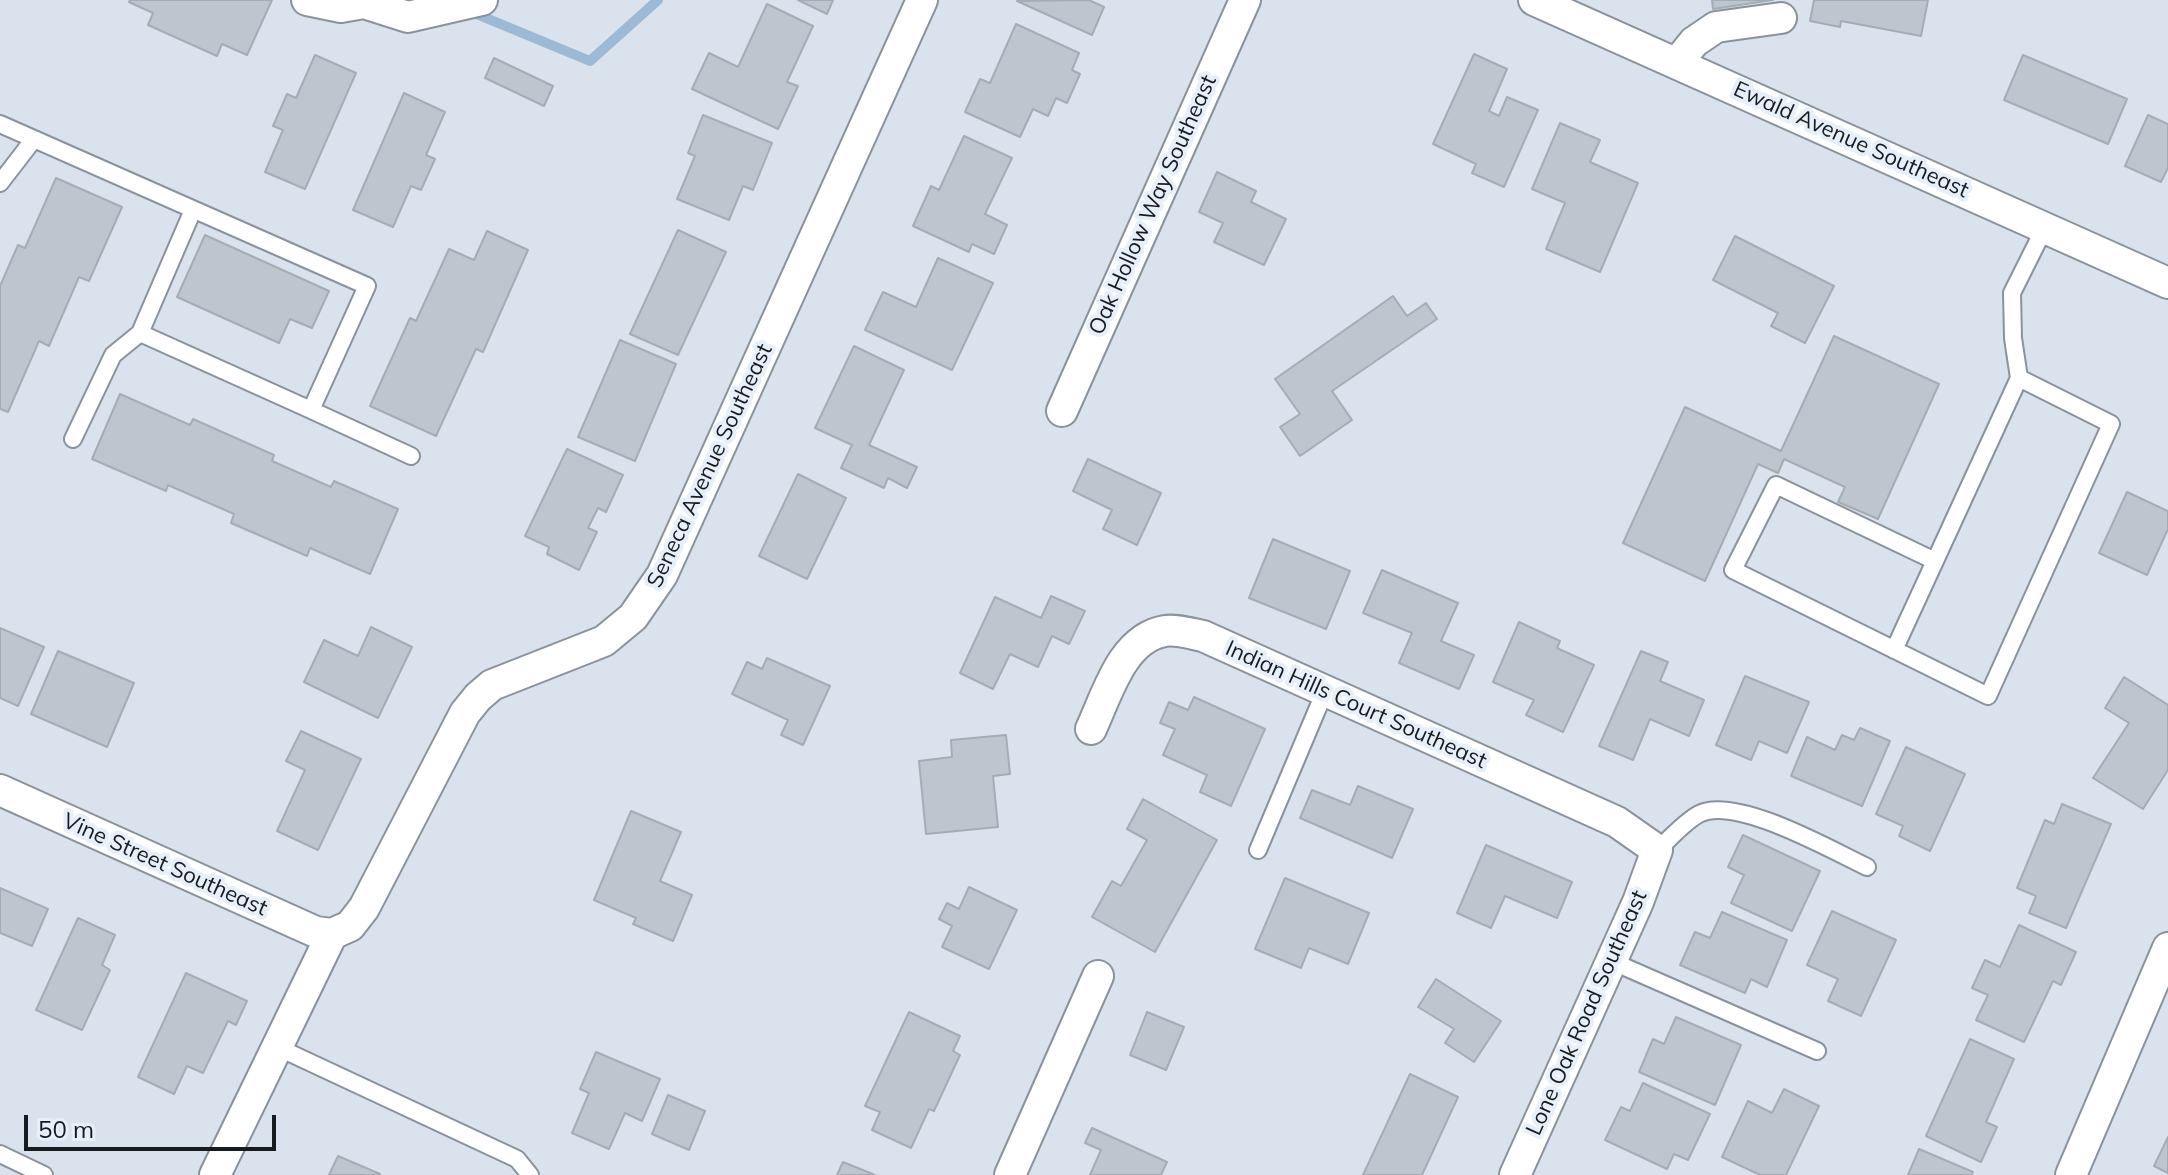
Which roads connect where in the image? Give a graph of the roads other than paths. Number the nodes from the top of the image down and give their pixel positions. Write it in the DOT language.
graph roads {
  1 [pos="307,0"];
  2 [pos="482,0"];
  3 [pos="922,0"];
  4 [pos="1245,0"];
  5 [pos="1534,0"];
  6 [pos="1781,18"];
  7 [pos="1677,63"];
  8 [pos="0,124"];
  9 [pos="34,139"];
  10 [pos="0,183"];
  11 [pos="193,210"];
  12 [pos="2045,227"];
  13 [pos="2168,283"];
  14 [pos="140,333"];
  15 [pos="2019,378"];
  16 [pos="311,410"];
  17 [pos="1062,411"];
  18 [pos="73,439"];
  19 [pos="411,456"];
  20 [pos="1935,561"];
  21 [pos="1894,650"];
  22 [pos="1325,691"];
  23 [pos="1091,729"];
  24 [pos="0,790"];
  25 [pos="1258,850"];
  26 [pos="1657,850"];
  27 [pos="1867,867"];
  28 [pos="332,934"];
  29 [pos="2168,948"];
  30 [pos="1611,961"];
  31 [pos="1098,976"];
  32 [pos="277,1047"];
  33 [pos="1817,1051"];
  34 [pos="0,1154"];
  35 [pos="44,1175"];
  36 [pos="215,1175"];
  37 [pos="530,1175"];
  38 [pos="1010,1175"];
  39 [pos="1515,1175"];
  40 [pos="2071,1175"];
  1 -- 2 [label="street"];
  3 -- 28 [label="street, Seneca Avenue Southeast"];
  4 -- 17 [label="street, Oak Hollow Way Southeast"];
  5 -- 7 [label="street, Ewald Avenue Southeast"];
  6 -- 7 [label="street"];
  7 -- 12 [label="street, Ewald Avenue Southeast"];
  8 -- 9 [label="lane"];
  9 -- 10 [label="lane"];
  9 -- 11 [label="lane"];
  11 -- 14 [label="lane"];
  11 -- 16 [label="lane"];
  12 -- 13 [label="street, Ewald Avenue Southeast"];
  12 -- 15 [label="lane"];
  14 -- 16 [label="lane"];
  14 -- 18 [label="lane"];
  15 -- 20 [label="lane"];
  15 -- 21 [label="lane"];
  16 -- 19 [label="lane"];
  20 -- 21 [label="lane"];
  20 -- 21 [label="lane"];
  22 -- 23 [label="street, Indian Hills Court Southeast"];
  22 -- 25 [label="lane"];
  22 -- 26 [label="street, Indian Hills Court Southeast"];
  24 -- 28 [label="street, Vine Street Southeast"];
  26 -- 27 [label="lane"];
  26 -- 30 [label="street, Lone Oak Road Southeast"];
  28 -- 32 [label="street, Seneca Avenue Southeast"];
  29 -- 40 [label="street"];
  30 -- 33 [label="lane"];
  30 -- 39 [label="street, Lone Oak Road Southeast"];
  31 -- 38 [label="street"];
  32 -- 36 [label="street, Seneca Avenue Southeast"];
  32 -- 37 [label="lane"];
  34 -- 35 [label="lane"];
}
